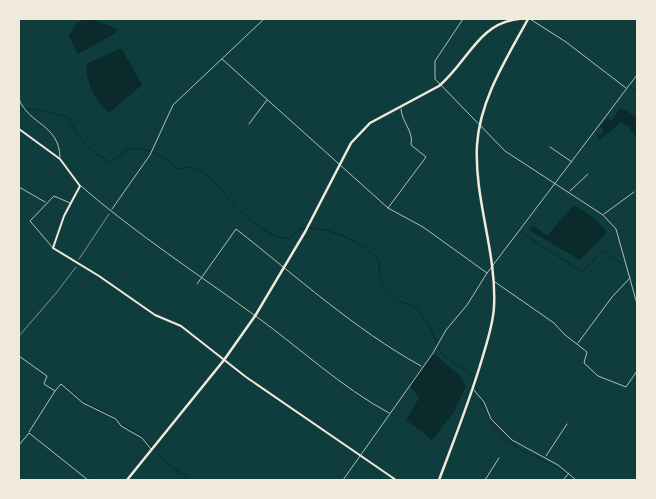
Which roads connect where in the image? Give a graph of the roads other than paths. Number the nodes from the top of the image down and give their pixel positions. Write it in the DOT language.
graph roads {
  1 [pos="264,19"];
  2 [pos="464,19"];
  3 [pos="519,19"];
  4 [pos="529,19"];
  5 [pos="222,59"];
  6 [pos="637,75"];
  7 [pos="439,86"];
  8 [pos="627,88"];
  9 [pos="19,100"];
  10 [pos="268,100"];
  11 [pos="401,107"];
  12 [pos="249,124"];
  13 [pos="480,127"];
  14 [pos="19,129"];
  15 [pos="550,147"];
  16 [pos="60,159"];
  17 [pos="572,162"];
  18 [pos="339,164"];
  19 [pos="588,174"];
  20 [pos="556,182"];
  21 [pos="80,186"];
  22 [pos="19,187"];
  23 [pos="569,191"];
  24 [pos="634,192"];
  25 [pos="46,202"];
  26 [pos="70,203"];
  27 [pos="388,208"];
  28 [pos="111,210"];
  29 [pos="603,215"];
  30 [pos="53,248"];
  31 [pos="285,267"];
  32 [pos="491,267"];
  33 [pos="487,273"];
  34 [pos="201,278"];
  35 [pos="630,278"];
  36 [pos="493,281"];
  37 [pos="197,284"];
  38 [pos="637,304"];
  39 [pos="255,316"];
  40 [pos="578,344"];
  41 [pos="19,356"];
  42 [pos="224,360"];
  43 [pos="422,367"];
  44 [pos="637,371"];
  45 [pos="473,389"];
  46 [pos="55,391"];
  47 [pos="389,413"];
  48 [pos="567,424"];
  49 [pos="29,433"];
  50 [pos="19,445"];
  51 [pos="152,450"];
  52 [pos="360,455"];
  53 [pos="546,457"];
  54 [pos="499,458"];
  55 [pos="569,472"];
  56 [pos="88,480"];
  57 [pos="127,480"];
  58 [pos="343,480"];
  59 [pos="396,480"];
  60 [pos="439,480"];
  61 [pos="485,480"];
  62 [pos="563,480"];
  63 [pos="576,480"];
  1 -- 5 [label="street"];
  2 -- 7 [label="street"];
  3 -- 7 [label="main road"];
  4 -- 8 [label="street"];
  4 -- 13 [label="main road"];
  5 -- 10 [label="street"];
  5 -- 28 [label="street"];
  6 -- 8 [label="street"];
  7 -- 11 [label="main road"];
  7 -- 13 [label="street"];
  8 -- 17 [label="street"];
  9 -- 16 [label="street"];
  10 -- 12 [label="street"];
  10 -- 18 [label="street"];
  11 -- 18 [label="main road"];
  11 -- 27 [label="street"];
  13 -- 20 [label="street"];
  13 -- 32 [label="main road"];
  14 -- 16 [label="main road"];
  15 -- 17 [label="street"];
  16 -- 21 [label="main road"];
  17 -- 20 [label="street"];
  18 -- 27 [label="street"];
  18 -- 31 [label="main road"];
  19 -- 23 [label="street"];
  20 -- 23 [label="street"];
  20 -- 32 [label="street"];
  21 -- 26 [label="main road"];
  21 -- 28 [label="street"];
  22 -- 25 [label="street"];
  23 -- 29 [label="street"];
  24 -- 29 [label="street"];
  25 -- 26 [label="street"];
  25 -- 30 [label="street"];
  26 -- 30 [label="main road"];
  27 -- 33 [label="street"];
  28 -- 34 [label="street"];
  29 -- 35 [label="street"];
  30 -- 42 [label="main road"];
  31 -- 34 [label="street"];
  31 -- 39 [label="main road"];
  31 -- 43 [label="street"];
  32 -- 33 [label="street"];
  32 -- 36 [label="main road"];
  33 -- 43 [label="street"];
  34 -- 37 [label="street"];
  34 -- 39 [label="street"];
  35 -- 38 [label="street"];
  35 -- 40 [label="street"];
  36 -- 40 [label="street"];
  36 -- 45 [label="main road"];
  39 -- 42 [label="main road"];
  39 -- 47 [label="street"];
  40 -- 44 [label="street"];
  41 -- 46 [label="street"];
  42 -- 51 [label="main road"];
  42 -- 52 [label="main road"];
  43 -- 47 [label="street"];
  45 -- 53 [label="street"];
  45 -- 60 [label="main road"];
  46 -- 49 [label="street"];
  46 -- 51 [label="street"];
  47 -- 52 [label="street"];
  48 -- 53 [label="street"];
  49 -- 50 [label="street"];
  49 -- 56 [label="street"];
  51 -- 57 [label="main road"];
  52 -- 58 [label="street"];
  52 -- 59 [label="main road"];
  53 -- 55 [label="street"];
  54 -- 61 [label="street"];
  55 -- 62 [label="street"];
  55 -- 63 [label="street"];
}
